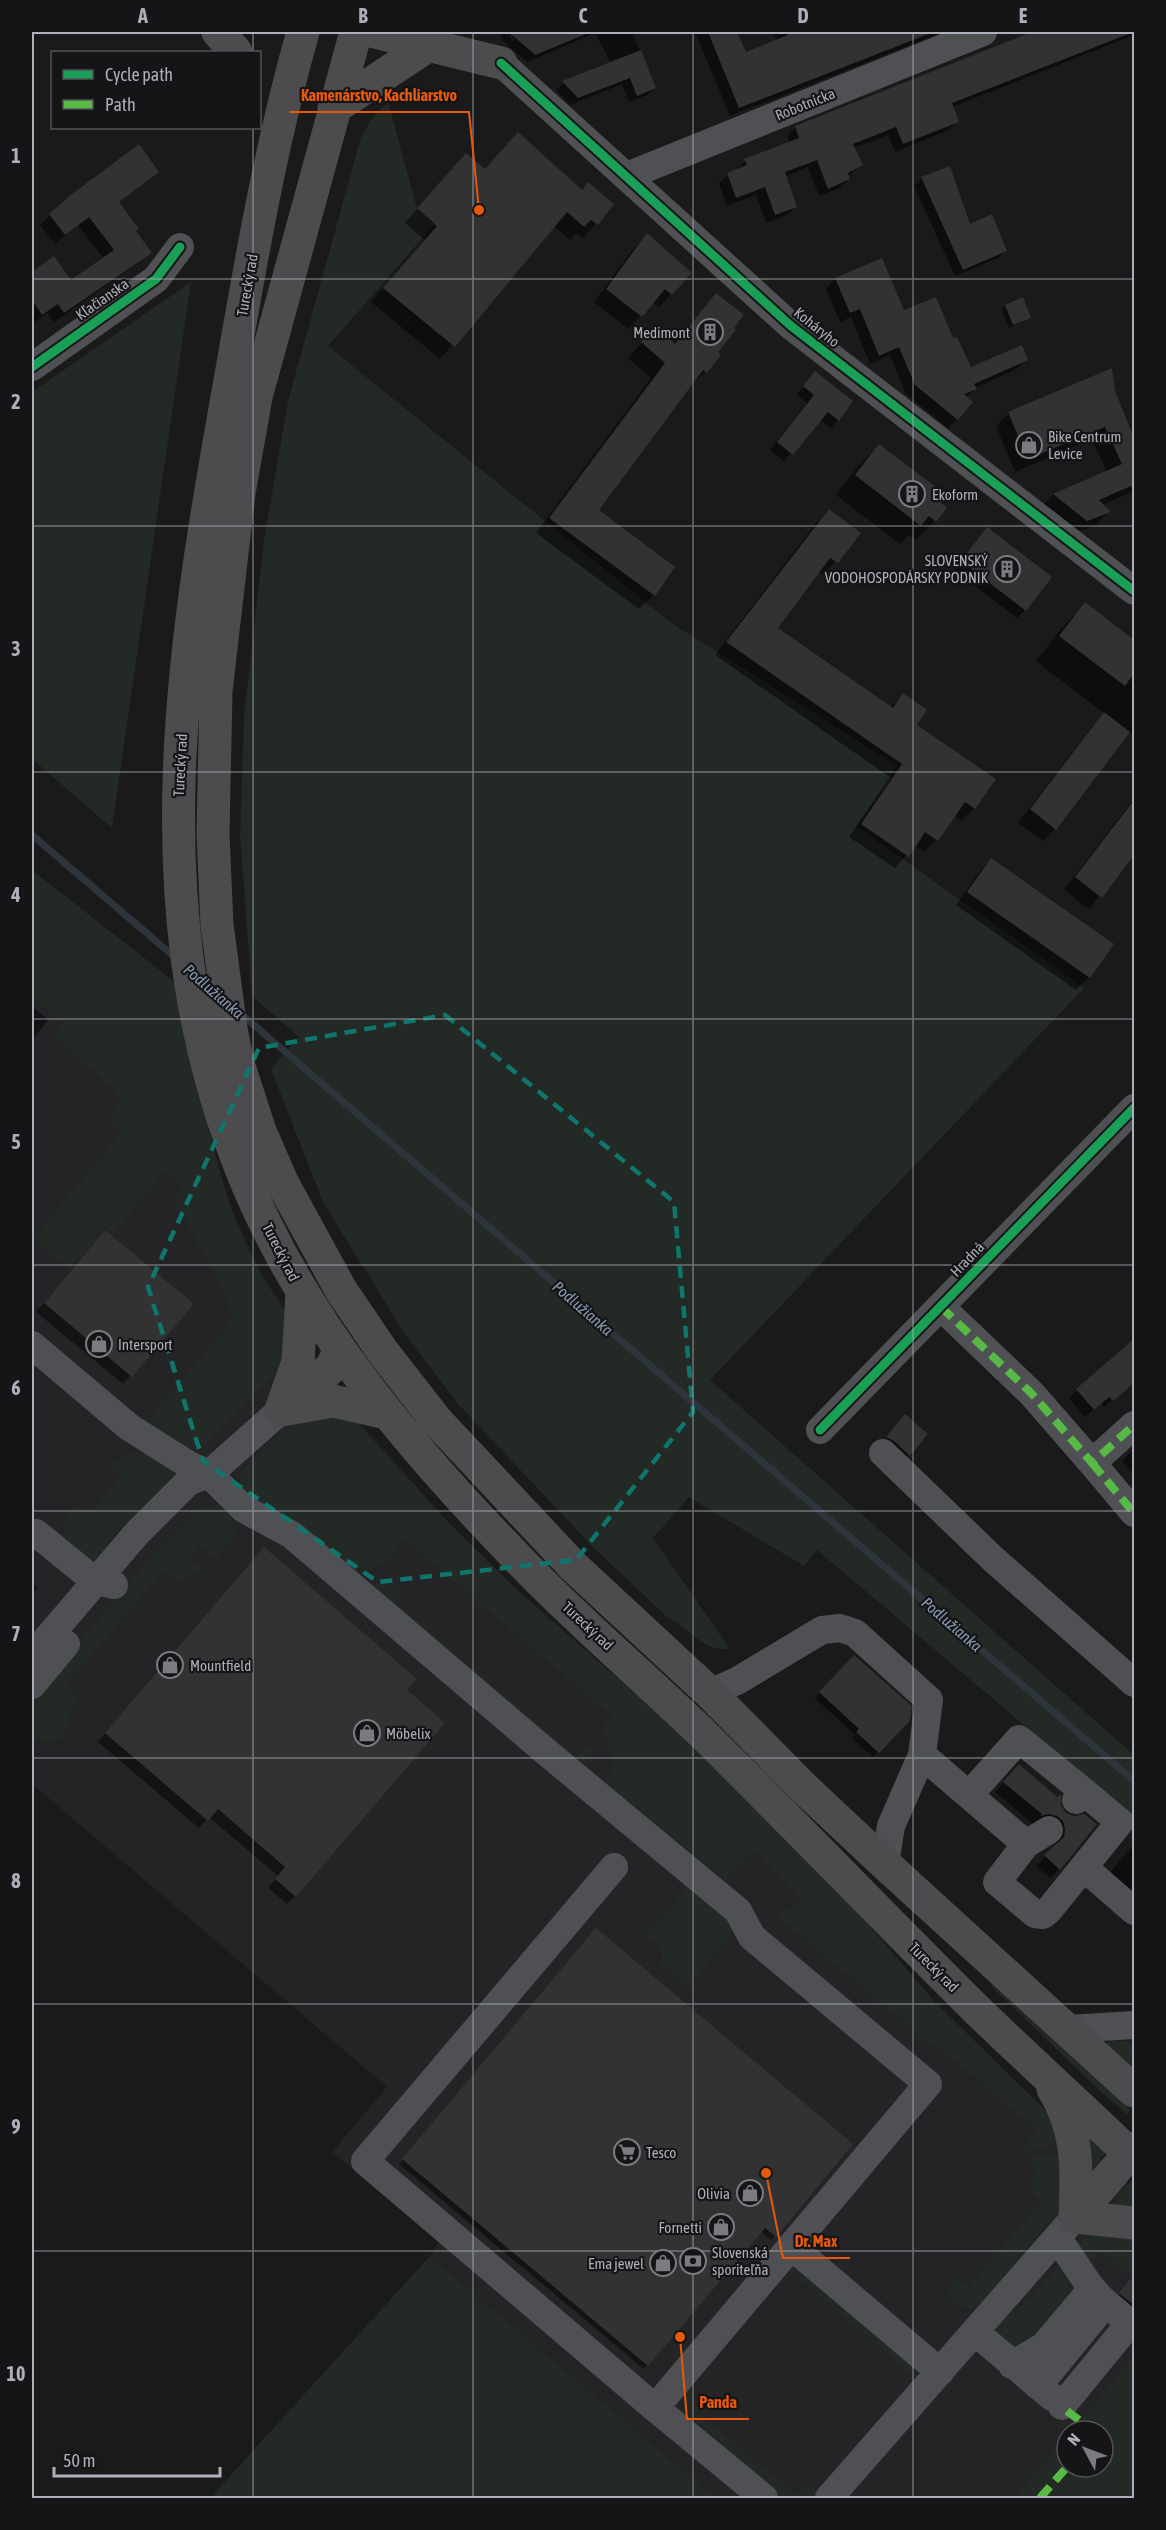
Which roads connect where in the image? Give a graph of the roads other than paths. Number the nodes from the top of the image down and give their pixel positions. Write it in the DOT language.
graph roads {
  1 [pos="218,32"];
  2 [pos="303,32"];
  3 [pos="356,32"];
  4 [pos="375,32"];
  5 [pos="467,32"];
  6 [pos="983,32"];
  7 [pos="429,45"];
  8 [pos="235,51"];
  9 [pos="501,63"];
  10 [pos="334,108"];
  11 [pos="261,121"];
  12 [pos="271,161"];
  13 [pos="627,176"];
  14 [pos="180,247"];
  15 [pos="32,367"];
  16 [pos="1134,591"];
  17 [pos="1134,1108"];
  18 [pos="302,1293"];
  19 [pos="941,1307"];
  20 [pos="368,1331"];
  21 [pos="32,1345"];
  22 [pos="340,1350"];
  23 [pos="298,1362"];
  24 [pos="281,1410"];
  25 [pos="386,1413"];
  26 [pos="1134,1425"];
  27 [pos="820,1430"];
  28 [pos="883,1453"];
  29 [pos="1092,1462"];
  30 [pos="209,1474"];
  31 [pos="1134,1513"];
  32 [pos="36,1533"];
  33 [pos="105,1583"];
  34 [pos="32,1656"];
  35 [pos="1134,1683"];
  36 [pos="32,1685"];
  37 [pos="710,1693"];
  38 [pos="922,1755"];
  39 [pos="969,1795"];
  40 [pos="885,1864"];
  41 [pos="614,1867"];
  42 [pos="1096,1878"];
  43 [pos="1134,1911"];
  44 [pos="1134,2025"];
  45 [pos="1068,2029"];
  46 [pos="1041,2070"];
  47 [pos="1134,2091"];
  48 [pos="1133,2153"];
  49 [pos="1134,2223"];
  50 [pos="1066,2228"];
  51 [pos="791,2246"];
  52 [pos="1099,2297"];
  53 [pos="975,2332"];
  54 [pos="1012,2365"];
  55 [pos="940,2372"];
  56 [pos="1038,2386"];
  57 [pos="654,2408"];
  58 [pos="764,2499"];
  59 [pos="829,2499"];
  1 -- 8 [label="main road"];
  2 -- 12 [label="main road, Turecký rad"];
  3 -- 10 [label="main road"];
  4 -- 7 [label="main road"];
  5 -- 9 [label="main road"];
  6 -- 13 [label="street, Robotnícka"];
  7 -- 9 [label="main road"];
  7 -- 10 [label="main road"];
  9 -- 13 [label="street, Koháryho"];
  10 -- 20 [label="main road"];
  11 -- 12 [label="main road"];
  12 -- 18 [label="main road, Turecký rad"];
  13 -- 16 [label="street, Koháryho"];
  14 -- 15 [label="street, Kľačianska"];
  17 -- 19 [label="street, Hradná"];
  18 -- 22 [label="main road, Turecký rad"];
  18 -- 23 [label="main road"];
  19 -- 27 [label="street, Hradná"];
  19 -- 29 [label="street"];
  20 -- 22 [label="main road"];
  20 -- 37 [label="main road"];
  21 -- 30 [label="street"];
  22 -- 23 [label="main road"];
  22 -- 24 [label="main road"];
  22 -- 25 [label="main road, Turecký rad"];
  23 -- 24 [label="main road"];
  24 -- 25 [label="main road"];
  24 -- 30 [label="street"];
  25 -- 46 [label="main road, Turecký rad"];
  26 -- 29 [label="street"];
  28 -- 35 [label="street"];
  29 -- 31 [label="street"];
  30 -- 33 [label="street"];
  30 -- 51 [label="street"];
  32 -- 33 [label="street"];
  33 -- 34 [label="street"];
  33 -- 36 [label="street"];
  37 -- 38 [label="street"];
  37 -- 40 [label="main road"];
  38 -- 39 [label="street"];
  38 -- 40 [label="street"];
  39 -- 39 [label="street"];
  40 -- 45 [label="main road"];
  41 -- 57 [label="street"];
  42 -- 43 [label="street"];
  44 -- 45 [label="street"];
  45 -- 47 [label="main road"];
  46 -- 48 [label="main road, Turecký rad"];
  46 -- 50 [label="main road"];
  48 -- 50 [label="main road"];
  49 -- 50 [label="main road"];
  50 -- 52 [label="street"];
  50 -- 53 [label="street"];
  51 -- 55 [label="street"];
  51 -- 57 [label="street"];
  52 -- 54 [label="street"];
  52 -- 56 [label="street"];
  52 -- 56 [label="street"];
  53 -- 54 [label="street"];
  53 -- 55 [label="street"];
  54 -- 56 [label="street"];
  55 -- 59 [label="street"];
  57 -- 58 [label="street"];
}
